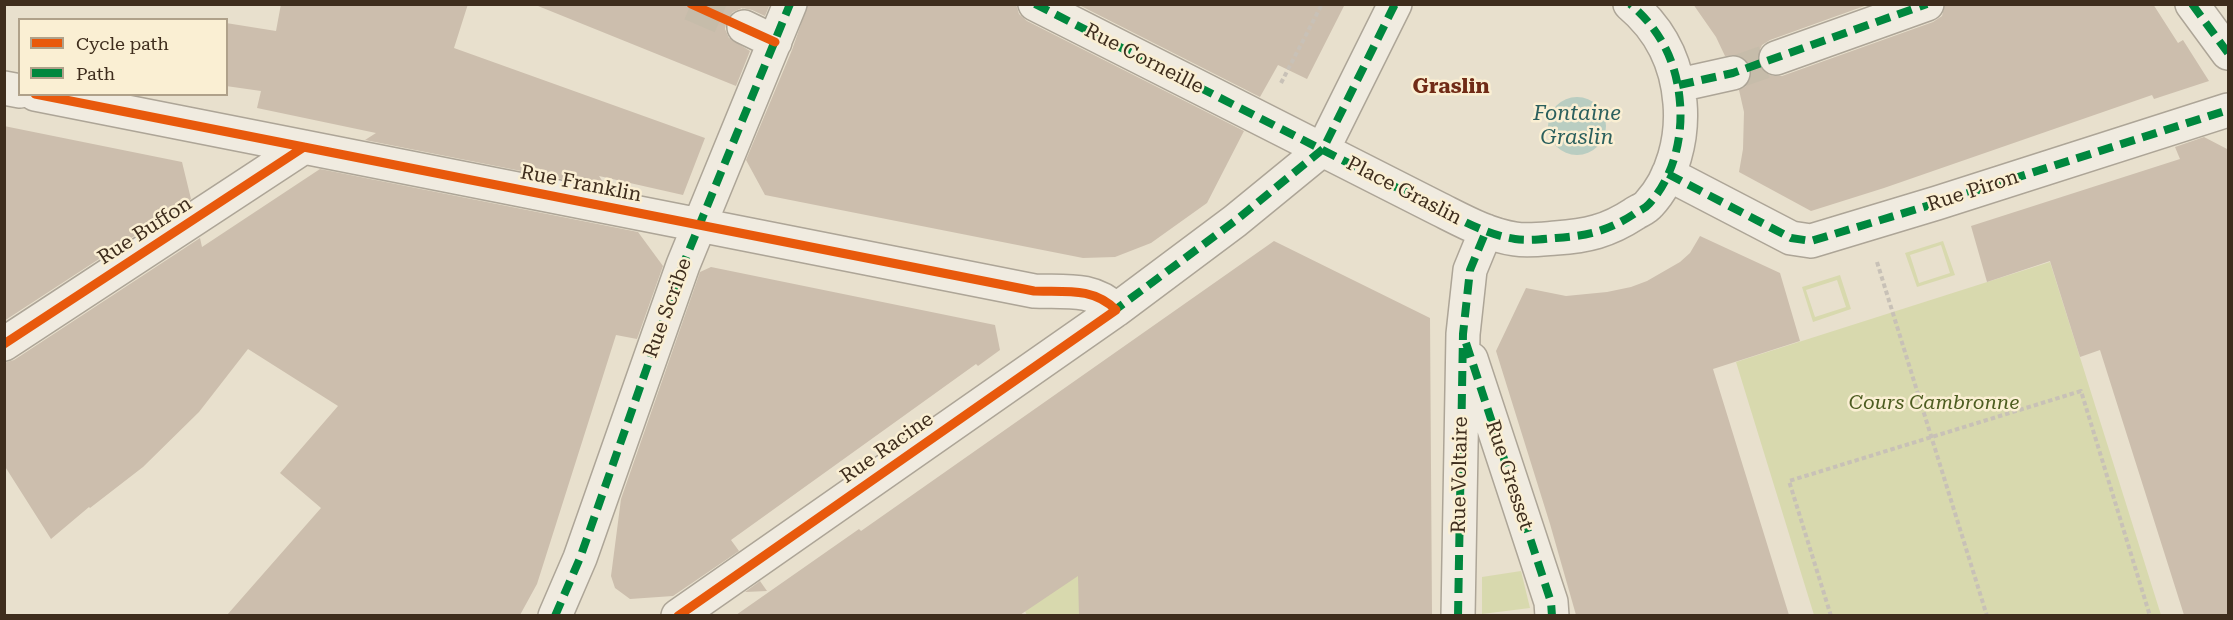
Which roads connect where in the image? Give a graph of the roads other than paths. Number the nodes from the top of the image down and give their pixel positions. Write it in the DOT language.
graph roads {
  1 [pos="790,4"];
  2 [pos="1035,4"];
  3 [pos="1395,4"];
  4 [pos="1630,4"];
  5 [pos="1927,4"];
  6 [pos="2192,4"];
  7 [pos="744,27"];
  8 [pos="775,42"];
  9 [pos="2229,53"];
  10 [pos="1776,58"];
  11 [pos="1733,72"];
  12 [pos="1679,85"];
  13 [pos="45,96"];
  14 [pos="2229,110"];
  15 [pos="1253,114"];
  16 [pos="304,147"];
  17 [pos="1323,149"];
  18 [pos="1668,174"];
  19 [pos="699,225"];
  20 [pos="1486,231"];
  21 [pos="1116,310"];
  22 [pos="1463,334"];
  23 [pos="4,344"];
  24 [pos="555,615"];
  25 [pos="678,615"];
  26 [pos="1458,615"];
  27 [pos="1552,615"];
  1 -- 8 [label="street, Rue Scribe"];
  2 -- 15 [label="street, Rue Corneille"];
  3 -- 17 [label="street, Place Graslin"];
  4 -- 12 [label="street, Place Graslin"];
  5 -- 10 [label="street"];
  6 -- 9 [label="street"];
  7 -- 8 [label="street"];
  8 -- 19 [label="street, Rue Scribe"];
  11 -- 12 [label="street"];
  12 -- 18 [label="street, Place Graslin"];
  13 -- 16 [label="street, Rue Franklin"];
  14 -- 18 [label="street, Rue Piron"];
  15 -- 17 [label="street, Place Graslin"];
  16 -- 19 [label="street, Rue Franklin"];
  16 -- 23 [label="street, Rue Buffon"];
  17 -- 20 [label="street, Place Graslin"];
  17 -- 21 [label="street, Rue Racine"];
  18 -- 20 [label="street, Place Graslin"];
  19 -- 21 [label="street, Rue Franklin"];
  19 -- 24 [label="street, Rue Scribe"];
  20 -- 22 [label="street, Place Graslin"];
  21 -- 25 [label="street, Rue Racine"];
  22 -- 26 [label="street, Rue Voltaire"];
  22 -- 27 [label="street, Rue Gresset"];
}
